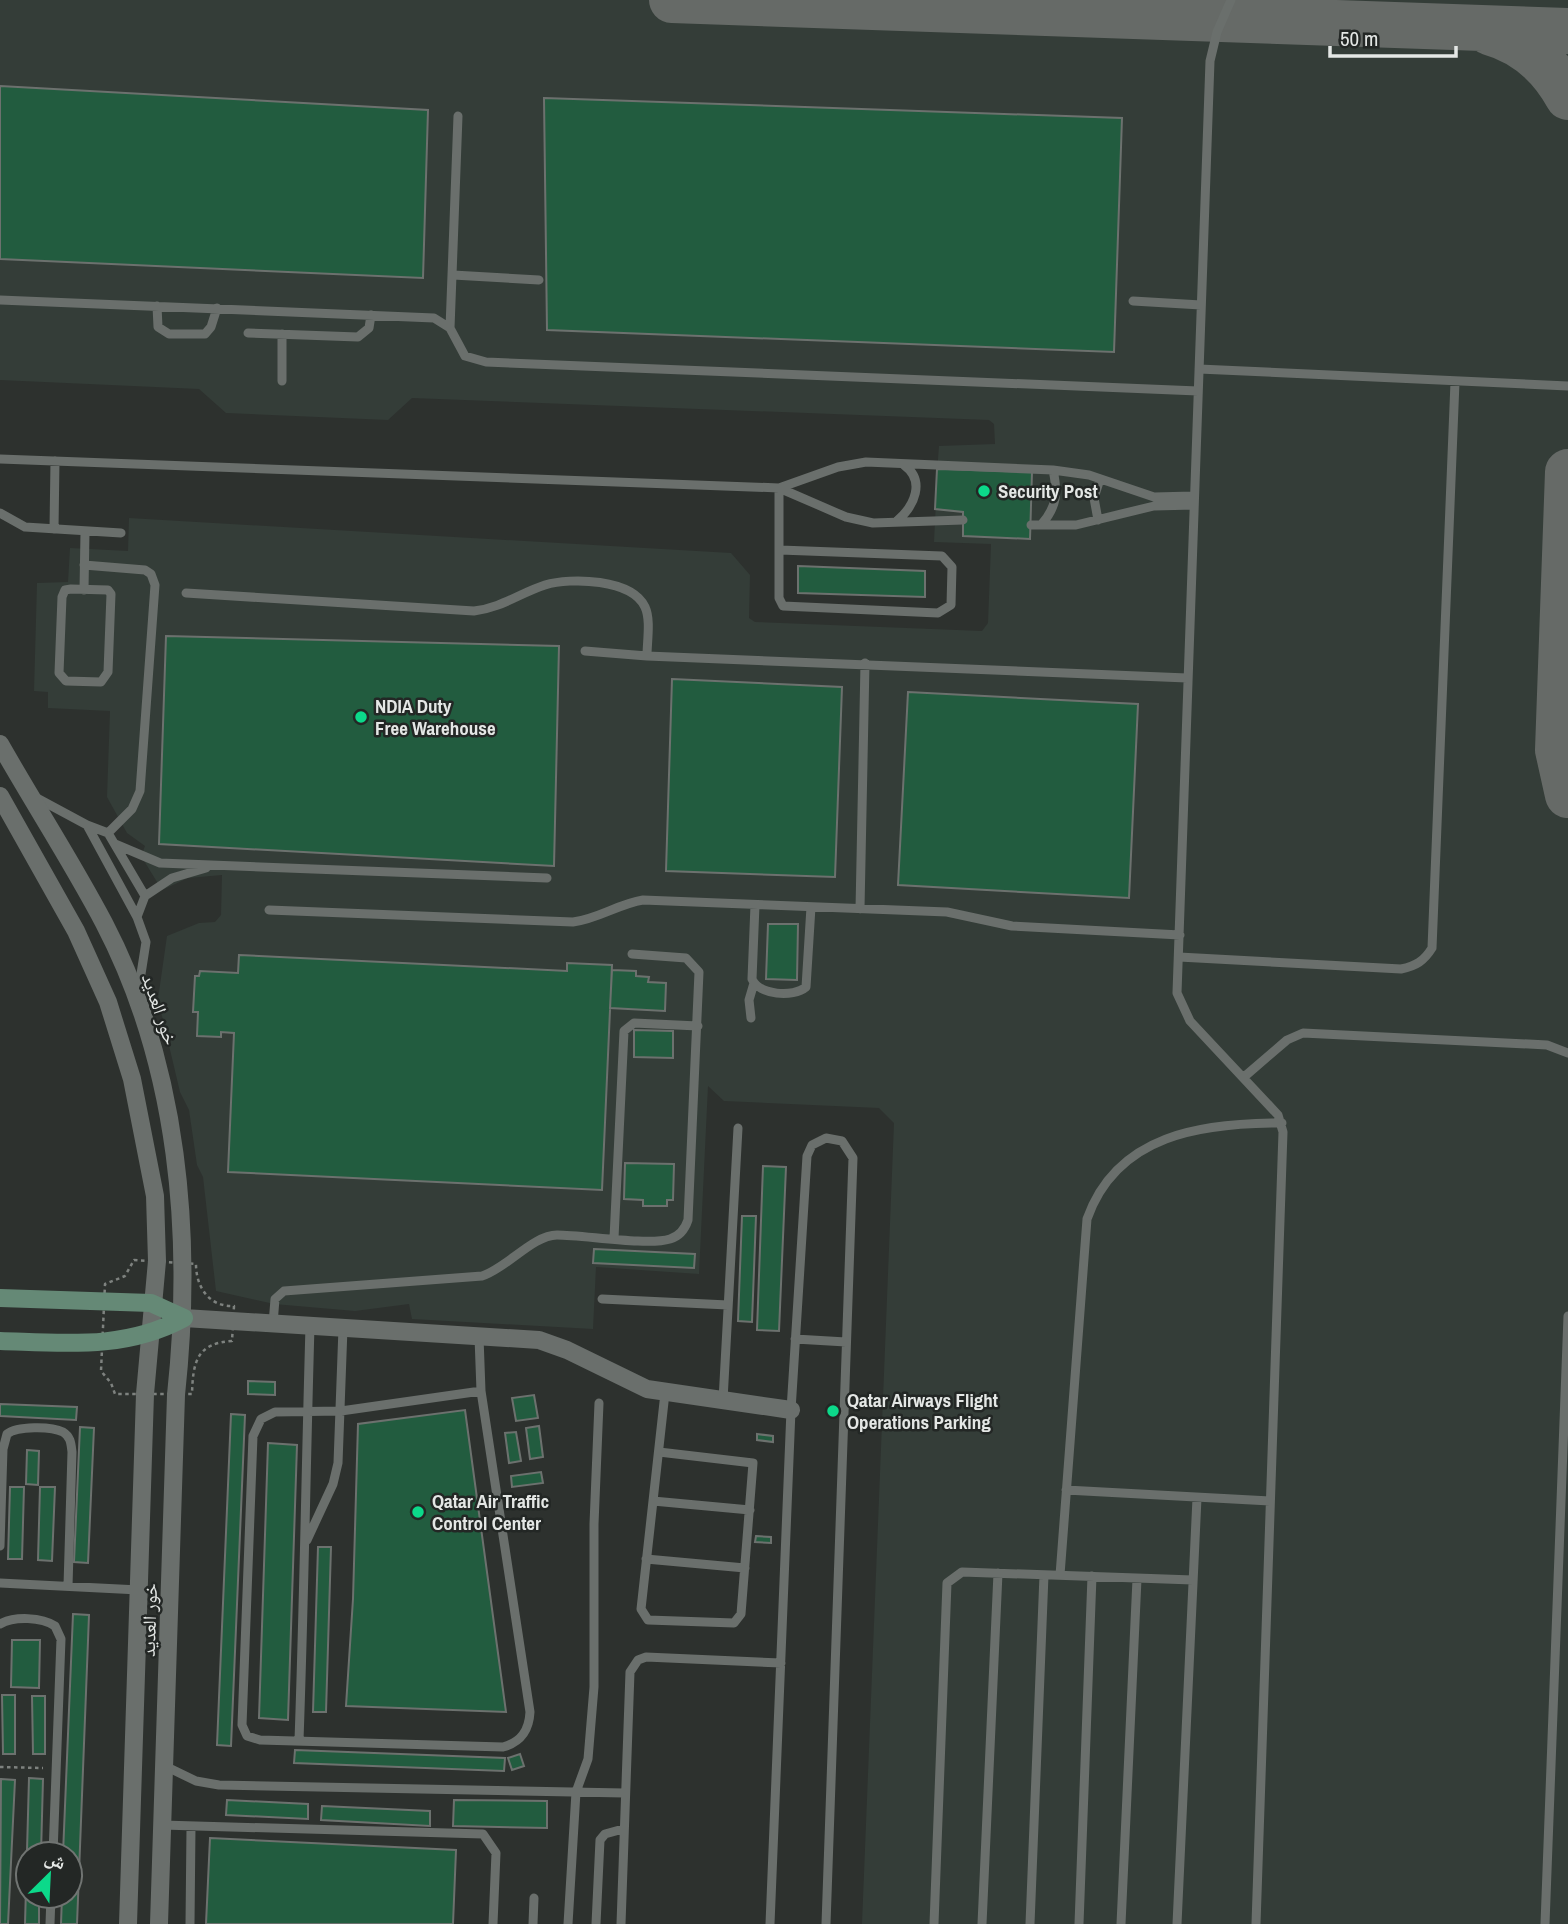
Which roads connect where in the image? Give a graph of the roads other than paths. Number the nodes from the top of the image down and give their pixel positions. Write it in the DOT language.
graph roads {
  1 [pos="1231,0"];
  2 [pos="458,116"];
  3 [pos="453,275"];
  4 [pos="539,280"];
  5 [pos="0,300"];
  6 [pos="1133,301"];
  7 [pos="1201,305"];
  8 [pos="157,306"];
  9 [pos="217,308"];
  10 [pos="371,314"];
  11 [pos="450,328"];
  12 [pos="248,333"];
  13 [pos="282,334"];
  14 [pos="1199,369"];
  15 [pos="282,381"];
  16 [pos="1455,382"];
  17 [pos="1568,386"];
  18 [pos="1198,391"];
  19 [pos="0,459"];
  20 [pos="55,461"];
  21 [pos="903,464"];
  22 [pos="1053,470"];
  23 [pos="1100,479"];
  24 [pos="779,488"];
  25 [pos="1193,500"];
  26 [pos="0,513"];
  27 [pos="963,520"];
  28 [pos="1098,520"];
  29 [pos="897,521"];
  30 [pos="54,529"];
  31 [pos="85,532"];
  32 [pos="121,533"];
  33 [pos="780,550"];
  34 [pos="85,565"];
  35 [pos="84,590"];
  36 [pos="186,593"];
  37 [pos="585,651"];
  38 [pos="647,656"];
  39 [pos="865,663"];
  40 [pos="1187,678"];
  41 [pos="0,744"];
  42 [pos="28,793"];
  43 [pos="0,796"];
  44 [pos="87,825"];
  45 [pos="108,833"];
  46 [pos="116,844"];
  47 [pos="222,865"];
  48 [pos="547,878"];
  49 [pos="145,896"];
  50 [pos="755,905"];
  51 [pos="811,907"];
  52 [pos="860,909"];
  53 [pos="269,910"];
  54 [pos="137,916"];
  55 [pos="1180,934"];
  56 [pos="632,954"];
  57 [pos="1179,957"];
  58 [pos="754,983"];
  59 [pos="137,1001"];
  60 [pos="751,1018"];
  61 [pos="698,1026"];
  62 [pos="1568,1053"];
  63 [pos="1244,1077"];
  64 [pos="1282,1123"];
  65 [pos="738,1128"];
  66 [pos="614,1238"];
  67 [pos="0,1298"];
  68 [pos="602,1299"];
  69 [pos="151,1303"];
  70 [pos="728,1305"];
  71 [pos="1568,1315"];
  72 [pos="184,1318"];
  73 [pos="273,1324"];
  74 [pos="310,1326"];
  75 [pos="343,1328"];
  76 [pos="149,1333"];
  77 [pos="479,1337"];
  78 [pos="795,1339"];
  79 [pos="0,1341"];
  80 [pos="846,1342"];
  81 [pos="481,1391"];
  82 [pos="666,1393"];
  83 [pos="599,1402"];
  84 [pos="722,1402"];
  85 [pos="790,1410"];
  86 [pos="306,1411"];
  87 [pos="341,1411"];
  88 [pos="659,1452"];
  89 [pos="1565,1473"];
  90 [pos="1066,1490"];
  91 [pos="1197,1498"];
  92 [pos="653,1501"];
  93 [pos="1270,1501"];
  94 [pos="750,1510"];
  95 [pos="307,1542"];
  96 [pos="0,1546"];
  97 [pos="646,1559"];
  98 [pos="745,1568"];
  99 [pos="998,1573"];
  100 [pos="1044,1575"];
  101 [pos="1060,1575"];
  102 [pos="1091,1576"];
  103 [pos="1137,1579"];
  104 [pos="1193,1580"];
  105 [pos="0,1583"];
  106 [pos="68,1586"];
  107 [pos="139,1590"];
  108 [pos="0,1624"];
  109 [pos="781,1663"];
  110 [pos="299,1740"];
  111 [pos="164,1765"];
  112 [pos="576,1792"];
  113 [pos="624,1793"];
  114 [pos="162,1825"];
  115 [pos="191,1827"];
  116 [pos="624,1829"];
  117 [pos="54,1840"];
  118 [pos="534,1898"];
  119 [pos="128,1924"];
  120 [pos="159,1924"];
  121 [pos="190,1924"];
  122 [pos="493,1924"];
  123 [pos="533,1924"];
  124 [pos="568,1924"];
  125 [pos="596,1924"];
  126 [pos="621,1924"];
  127 [pos="770,1924"];
  128 [pos="826,1924"];
  129 [pos="934,1924"];
  130 [pos="982,1924"];
  131 [pos="1030,1924"];
  132 [pos="1079,1924"];
  133 [pos="1121,1924"];
  134 [pos="1177,1924"];
  135 [pos="1256,1924"];
  136 [pos="1545,1924"];
  1 -- 7 [label="lane"];
  2 -- 3 [label="lane"];
  3 -- 4 [label="lane"];
  3 -- 11 [label="lane"];
  5 -- 8 [label="lane"];
  6 -- 7 [label="lane"];
  7 -- 14 [label="lane"];
  8 -- 9 [label="lane"];
  8 -- 9 [label="lane"];
  9 -- 10 [label="lane"];
  10 -- 11 [label="lane"];
  10 -- 13 [label="lane"];
  11 -- 18 [label="lane"];
  12 -- 13 [label="lane"];
  13 -- 15 [label="lane"];
  14 -- 16 [label="lane"];
  14 -- 18 [label="lane"];
  16 -- 17 [label="lane"];
  16 -- 57 [label="lane"];
  18 -- 25 [label="lane"];
  19 -- 20 [label="lane"];
  20 -- 24 [label="lane"];
  20 -- 30 [label="lane"];
  21 -- 22 [label="lane"];
  21 -- 24 [label="lane"];
  21 -- 29 [label="lane"];
  22 -- 23 [label="lane"];
  22 -- 28 [label="lane"];
  23 -- 25 [label="lane"];
  23 -- 28 [label="lane"];
  24 -- 29 [label="lane"];
  24 -- 33 [label="lane"];
  25 -- 28 [label="lane"];
  25 -- 40 [label="lane"];
  26 -- 30 [label="lane"];
  27 -- 29 [label="lane"];
  30 -- 31 [label="lane"];
  31 -- 32 [label="lane"];
  31 -- 34 [label="lane"];
  33 -- 33 [label="lane"];
  34 -- 35 [label="lane"];
  34 -- 45 [label="lane"];
  35 -- 35 [label="lane"];
  36 -- 38 [label="lane"];
  37 -- 38 [label="lane"];
  38 -- 39 [label="lane"];
  39 -- 40 [label="lane"];
  39 -- 52 [label="lane"];
  40 -- 55 [label="lane"];
  41 -- 42 [label="street, خور العديد"];
  42 -- 44 [label="lane"];
  42 -- 59 [label="street, خور العديد"];
  43 -- 69 [label="street, خور العديد"];
  44 -- 45 [label="lane"];
  44 -- 54 [label="lane"];
  45 -- 46 [label="lane"];
  46 -- 47 [label="lane"];
  46 -- 49 [label="lane"];
  47 -- 48 [label="lane"];
  47 -- 49 [label="lane"];
  49 -- 54 [label="lane"];
  50 -- 51 [label="lane"];
  50 -- 53 [label="lane"];
  50 -- 58 [label="lane"];
  51 -- 52 [label="lane"];
  51 -- 58 [label="lane"];
  52 -- 55 [label="lane"];
  54 -- 59 [label="lane"];
  55 -- 57 [label="lane"];
  56 -- 61 [label="lane"];
  57 -- 63 [label="lane"];
  58 -- 60 [label="lane"];
  59 -- 72 [label="street, خور العديد"];
  61 -- 66 [label="lane"];
  61 -- 66 [label="lane"];
  62 -- 63 [label="lane"];
  63 -- 64 [label="lane"];
  64 -- 90 [label="lane"];
  64 -- 93 [label="lane"];
  65 -- 70 [label="lane"];
  66 -- 73 [label="lane"];
  67 -- 69 [label="main road"];
  68 -- 70 [label="lane"];
  69 -- 72 [label="main road"];
  69 -- 76 [label="street, خور العديد"];
  70 -- 84 [label="lane"];
  71 -- 89 [label="lane"];
  72 -- 73 [label="street"];
  72 -- 76 [label="main road"];
  72 -- 111 [label="street, خور العديد"];
  73 -- 74 [label="street"];
  74 -- 75 [label="street"];
  74 -- 86 [label="lane"];
  75 -- 77 [label="street"];
  75 -- 87 [label="lane"];
  76 -- 79 [label="main road"];
  76 -- 107 [label="street, خور العديد"];
  77 -- 81 [label="lane"];
  77 -- 82 [label="street"];
  78 -- 80 [label="lane"];
  78 -- 80 [label="lane"];
  78 -- 85 [label="lane"];
  80 -- 128 [label="lane"];
  81 -- 87 [label="lane"];
  81 -- 110 [label="lane"];
  82 -- 84 [label="street"];
  82 -- 88 [label="lane"];
  83 -- 112 [label="lane"];
  84 -- 85 [label="street"];
  85 -- 109 [label="lane"];
  86 -- 87 [label="lane"];
  86 -- 95 [label="lane"];
  86 -- 110 [label="lane"];
  87 -- 95 [label="lane"];
  88 -- 92 [label="lane"];
  88 -- 94 [label="lane"];
  89 -- 136 [label="lane"];
  90 -- 91 [label="lane"];
  90 -- 101 [label="lane"];
  91 -- 93 [label="lane"];
  91 -- 104 [label="lane"];
  92 -- 94 [label="lane"];
  92 -- 97 [label="lane"];
  93 -- 135 [label="lane"];
  94 -- 98 [label="lane"];
  95 -- 110 [label="lane"];
  96 -- 106 [label="lane"];
  97 -- 98 [label="lane"];
  97 -- 98 [label="lane"];
  99 -- 100 [label="lane"];
  99 -- 129 [label="lane"];
  99 -- 130 [label="lane"];
  100 -- 101 [label="lane"];
  100 -- 131 [label="lane"];
  101 -- 102 [label="lane"];
  102 -- 103 [label="lane"];
  102 -- 132 [label="lane"];
  103 -- 104 [label="lane"];
  103 -- 133 [label="lane"];
  104 -- 134 [label="lane"];
  105 -- 106 [label="lane"];
  106 -- 107 [label="lane"];
  107 -- 119 [label="street, خور العديد"];
  108 -- 117 [label="lane"];
  109 -- 113 [label="lane"];
  109 -- 127 [label="lane"];
  111 -- 112 [label="lane"];
  111 -- 114 [label="street, خور العديد"];
  112 -- 113 [label="lane"];
  112 -- 124 [label="lane"];
  113 -- 116 [label="lane"];
  114 -- 115 [label="lane"];
  114 -- 120 [label="street, خور العديد"];
  115 -- 121 [label="lane"];
  115 -- 122 [label="lane"];
  116 -- 125 [label="lane"];
  116 -- 126 [label="lane"];
  118 -- 123 [label="lane"];
}
